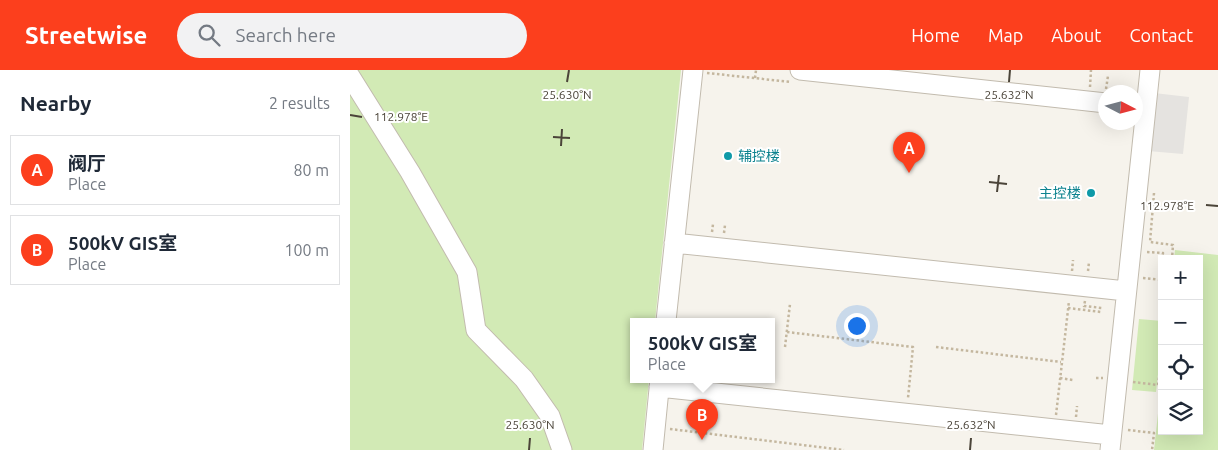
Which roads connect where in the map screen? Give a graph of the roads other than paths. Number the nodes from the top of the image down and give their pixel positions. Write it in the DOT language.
graph roads {
  1 [pos="1150,70"];
  2 [pos="698,71"];
  3 [pos="350,76"];
  4 [pos="797,76"];
  5 [pos="1143,98"];
  6 [pos="1098,102"];
  7 [pos="1139,130"];
  8 [pos="674,243"];
  9 [pos="1126,291"];
  10 [pos="666,318"];
  11 [pos="660,383"];
  12 [pos="1110,442"];
  13 [pos="562,450"];
  14 [pos="653,450"];
  1 -- 5 [label="street"];
  2 -- 8 [label="street"];
  3 -- 13 [label="street"];
  4 -- 6 [label="street"];
  7 -- 9 [label="street"];
  8 -- 9 [label="street"];
  8 -- 10 [label="street"];
  9 -- 12 [label="street"];
  11 -- 12 [label="street"];
  11 -- 14 [label="street"];
}
